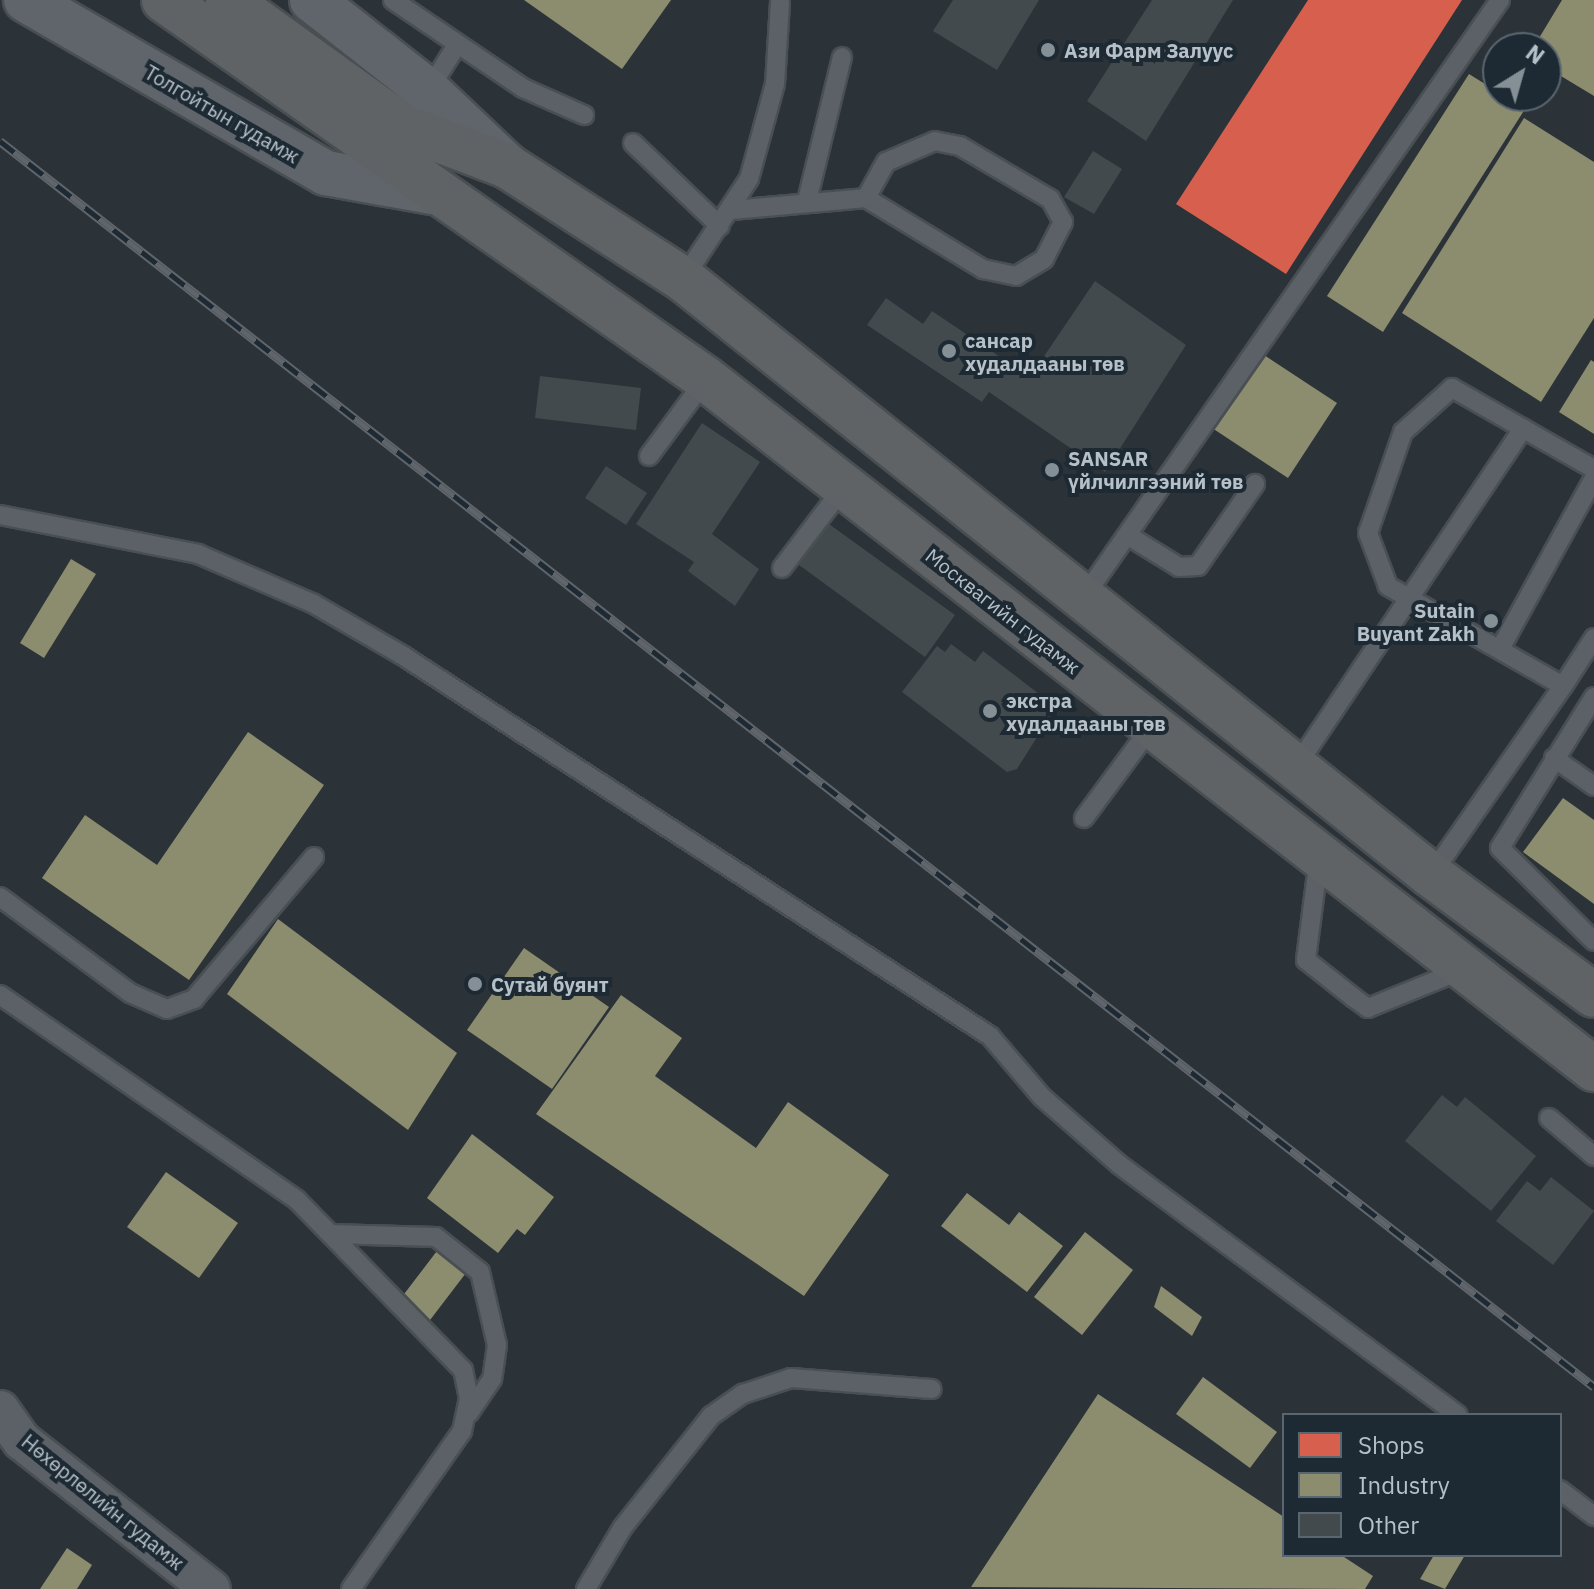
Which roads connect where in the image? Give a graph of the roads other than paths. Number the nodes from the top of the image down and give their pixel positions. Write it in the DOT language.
graph roads {
  1 [pos="26,0"];
  2 [pos="164,0"];
  3 [pos="228,0"];
  4 [pos="312,0"];
  5 [pos="393,0"];
  6 [pos="1500,0"];
  7 [pos="779,1"];
  8 [pos="457,45"];
  9 [pos="842,57"];
  10 [pos="428,91"];
  11 [pos="584,115"];
  12 [pos="633,143"];
  13 [pos="507,166"];
  14 [pos="432,192"];
  15 [pos="866,198"];
  16 [pos="807,201"];
  17 [pos="732,210"];
  18 [pos="720,226"];
  19 [pos="683,279"];
  20 [pos="706,379"];
  21 [pos="1523,429"];
  22 [pos="649,456"];
  23 [pos="1594,469"];
  24 [pos="1594,478"];
  25 [pos="1255,484"];
  26 [pos="844,487"];
  27 [pos="0,515"];
  28 [pos="1127,535"];
  29 [pos="782,568"];
  30 [pos="1082,600"];
  31 [pos="1413,600"];
  32 [pos="1594,638"];
  33 [pos="1500,649"];
  34 [pos="1563,686"];
  35 [pos="1594,697"];
  36 [pos="1152,726"];
  37 [pos="1554,758"];
  38 [pos="1295,768"];
  39 [pos="1594,786"];
  40 [pos="1084,818"];
  41 [pos="1319,856"];
  42 [pos="314,857"];
  43 [pos="1431,875"];
  44 [pos="0,897"];
  45 [pos="1594,941"];
  46 [pos="1462,970"];
  47 [pos="0,995"];
  48 [pos="1594,995"];
  49 [pos="1594,1069"];
  50 [pos="1549,1118"];
  51 [pos="1594,1156"];
  52 [pos="331,1234"];
  53 [pos="932,1389"];
  54 [pos="0,1410"];
  55 [pos="1455,1413"];
  56 [pos="468,1415"];
  57 [pos="1562,1492"];
  58 [pos="1594,1516"];
  59 [pos="211,1589"];
  60 [pos="351,1589"];
  61 [pos="586,1589"];
  1 -- 14 [label="main road, Толгойтын гудамж"];
  2 -- 14 [label="highway, Москвагийн гудамж"];
  3 -- 13 [label="highway"];
  4 -- 10 [label="main road"];
  5 -- 8 [label="lane"];
  6 -- 28 [label="lane"];
  7 -- 17 [label="lane"];
  8 -- 10 [label="lane"];
  8 -- 11 [label="lane"];
  9 -- 16 [label="lane"];
  10 -- 13 [label="main road"];
  12 -- 18 [label="lane"];
  13 -- 19 [label="highway"];
  14 -- 20 [label="highway, Москвагийн гудамж"];
  15 -- 15 [label="lane"];
  15 -- 16 [label="lane"];
  16 -- 17 [label="lane"];
  17 -- 18 [label="lane"];
  18 -- 19 [label="lane"];
  19 -- 30 [label="highway"];
  20 -- 22 [label="lane"];
  20 -- 26 [label="highway, Москвагийн гудамж"];
  21 -- 23 [label="lane"];
  21 -- 31 [label="lane"];
  21 -- 31 [label="lane"];
  24 -- 33 [label="lane"];
  25 -- 28 [label="lane"];
  26 -- 29 [label="lane"];
  26 -- 36 [label="highway, Москвагийн гудамж"];
  27 -- 55 [label="lane"];
  28 -- 30 [label="lane"];
  30 -- 38 [label="highway"];
  31 -- 33 [label="lane"];
  31 -- 38 [label="lane"];
  32 -- 34 [label="lane"];
  33 -- 34 [label="lane"];
  34 -- 43 [label="lane"];
  35 -- 37 [label="lane"];
  36 -- 40 [label="lane"];
  36 -- 41 [label="highway, Москвагийн гудамж"];
  37 -- 39 [label="lane"];
  37 -- 45 [label="lane"];
  38 -- 43 [label="highway"];
  41 -- 46 [label="highway, Москвагийн гудамж"];
  41 -- 46 [label="lane"];
  42 -- 44 [label="lane"];
  43 -- 48 [label="highway"];
  46 -- 49 [label="highway, Москвагийн гудамж"];
  47 -- 52 [label="lane"];
  50 -- 51 [label="lane"];
  52 -- 56 [label="lane"];
  52 -- 56 [label="lane"];
  53 -- 61 [label="lane"];
  54 -- 59 [label="street, Нөхөрлөлийн гудамж"];
  56 -- 60 [label="lane"];
  57 -- 58 [label="lane"];
}
